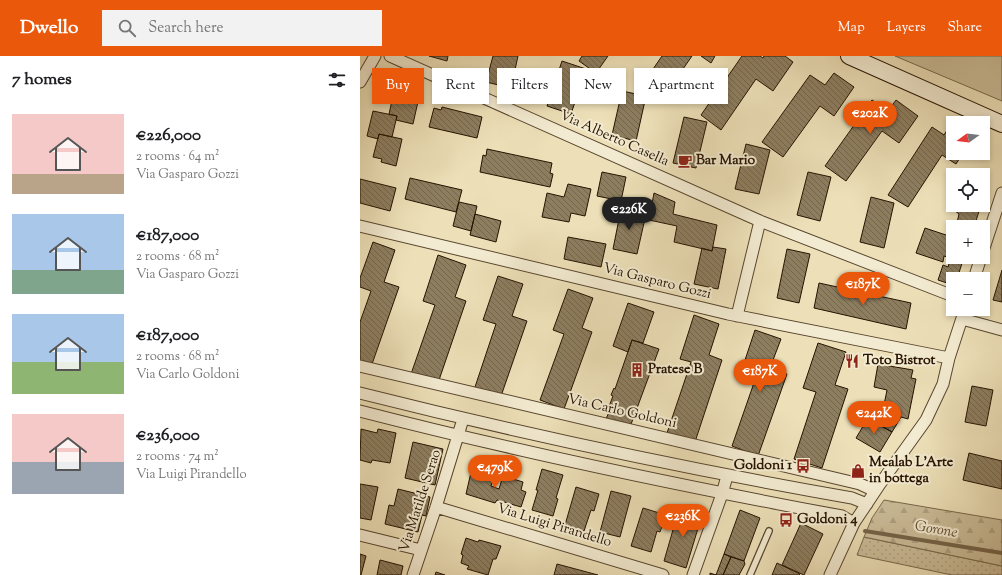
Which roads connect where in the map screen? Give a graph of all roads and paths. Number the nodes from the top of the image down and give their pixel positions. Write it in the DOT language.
graph roads {
  1 [pos="375,56"];
  2 [pos="390,56"];
  3 [pos="849,56"];
  4 [pos="360,82"];
  5 [pos="1002,124"];
  6 [pos="1002,193"];
  7 [pos="760,221"];
  8 [pos="360,226"];
  9 [pos="990,229"];
  10 [pos="946,293"];
  11 [pos="737,316"];
  12 [pos="962,316"];
  13 [pos="968,316"];
  14 [pos="1002,330"];
  15 [pos="949,358"];
  16 [pos="360,366"];
  17 [pos="360,393"];
  18 [pos="360,411"];
  19 [pos="463,419"];
  20 [pos="457,436"];
  21 [pos="727,476"];
  22 [pos="876,491"];
  23 [pos="722,494"];
  24 [pos="867,504"];
  25 [pos="436,506"];
  26 [pos="854,523"];
  27 [pos="769,531"];
  28 [pos="360,535"];
  29 [pos="421,550"];
  30 [pos="413,575"];
  31 [pos="663,575"];
  32 [pos="693,575"];
  33 [pos="750,575"];
  34 [pos="830,575"];
  1 -- 4 [label="street"];
  2 -- 7 [label="street, Via Alberto Casella"];
  3 -- 5 [label="main road"];
  6 -- 9 [label="street"];
  7 -- 10 [label="street, Via Alberto Casella"];
  7 -- 11 [label="street"];
  8 -- 11 [label="street, Via Gasparo Gozzi"];
  11 -- 15 [label="street, Via Gasparo Gozzi"];
  12 -- 15 [label="street"];
  13 -- 14 [label="street"];
  15 -- 22 [label="street"];
  16 -- 22 [label="street, Via Carlo Goldoni"];
  17 -- 19 [label="street"];
  18 -- 20 [label="street"];
  19 -- 20 [label="street"];
  19 -- 21 [label="street"];
  20 -- 23 [label="street"];
  20 -- 25 [label="street, Via Matilde Serao"];
  21 -- 23 [label="street"];
  21 -- 24 [label="street"];
  22 -- 24 [label="street"];
  23 -- 26 [label="street"];
  23 -- 32 [label="street"];
  24 -- 26 [label="street"];
  25 -- 29 [label="street, Via Matilde Serao"];
  25 -- 31 [label="street, Via Luigi Pirandello"];
  26 -- 34 [label="street"];
  27 -- 33 [label="lane"];
  28 -- 29 [label="street"];
  29 -- 30 [label="street, Via Matilde Serao"];
}
